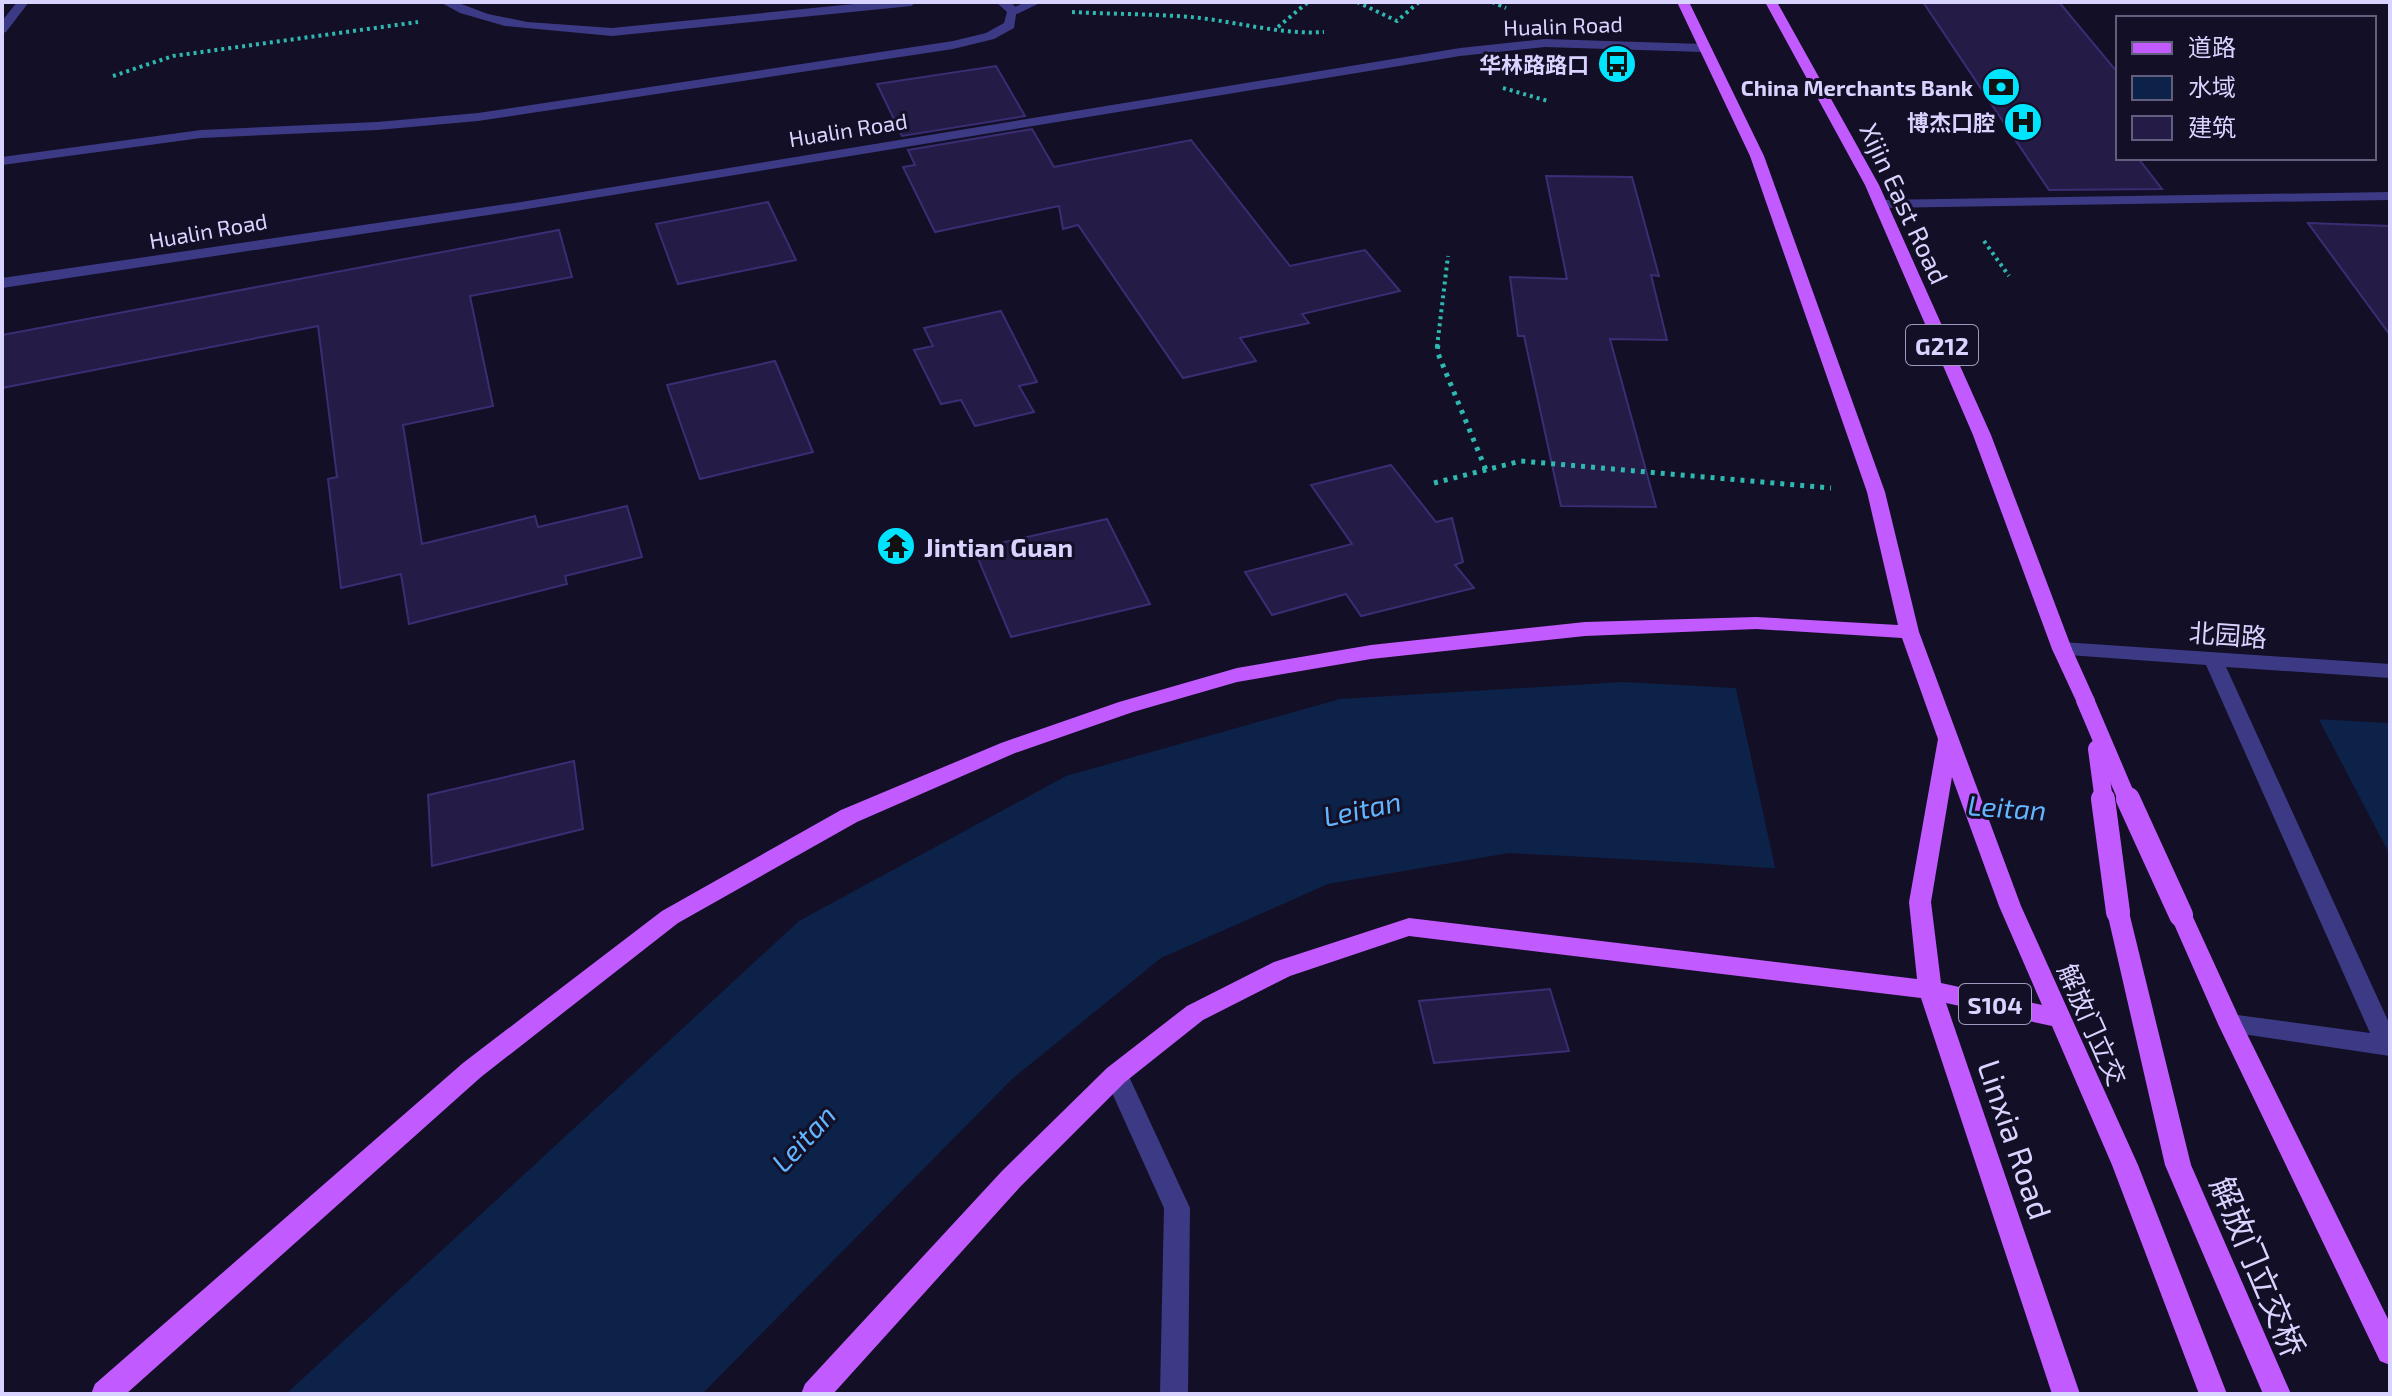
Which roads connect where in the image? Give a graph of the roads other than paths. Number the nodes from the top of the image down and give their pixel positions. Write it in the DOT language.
graph roads {
  1 [pos="23,2"];
  2 [pos="446,2"];
  3 [pos="911,2"];
  4 [pos="1036,2"];
  5 [pos="1683,2"];
  6 [pos="1771,2"];
  7 [pos="1009,13"];
  8 [pos="2,29"];
  9 [pos="1703,48"];
  10 [pos="2,161"];
  11 [pos="2390,196"];
  12 [pos="1880,204"];
  13 [pos="2,283"];
  14 [pos="1909,632"];
  15 [pos="2062,649"];
  16 [pos="2213,659"];
  17 [pos="2390,671"];
  18 [pos="2094,726"];
  19 [pos="1948,739"];
  20 [pos="1930,990"];
  21 [pos="2059,1018"];
  22 [pos="2230,1024"];
  23 [pos="2389,1045"];
  24 [pos="1116,1075"];
  25 [pos="2178,1165"];
  26 [pos="2390,1352"];
  27 [pos="105,1394"];
  28 [pos="815,1394"];
  29 [pos="1174,1394"];
  30 [pos="2066,1394"];
  31 [pos="2213,1394"];
  32 [pos="2277,1394"];
  1 -- 8 [label="street"];
  2 -- 3 [label="street"];
  4 -- 7 [label="street"];
  5 -- 9 [label="main road"];
  6 -- 12 [label="main road, Xijin East Road / G212"];
  7 -- 10 [label="street"];
  9 -- 13 [label="street, Hualin Road"];
  9 -- 14 [label="main road"];
  11 -- 12 [label="street"];
  12 -- 15 [label="main road, Xijin East Road / G212"];
  14 -- 19 [label="main road, 解放门立交"];
  14 -- 27 [label="main road"];
  15 -- 16 [label="street, 北园路"];
  15 -- 18 [label="main road, Xijin East Road / G212, bridge"];
  16 -- 17 [label="street, 北园路"];
  16 -- 23 [label="street"];
  18 -- 22 [label="main road, bridge"];
  18 -- 25 [label="main road, 解放门立交, bridge"];
  19 -- 20 [label="main road, Linxia Road"];
  19 -- 21 [label="main road, 解放门立交"];
  20 -- 21 [label="main road, S104"];
  20 -- 24 [label="main road"];
  20 -- 30 [label="main road, Linxia Road"];
  21 -- 31 [label="main road, 解放门立交"];
  22 -- 23 [label="street"];
  22 -- 26 [label="main road"];
  24 -- 28 [label="main road"];
  24 -- 29 [label="street"];
  25 -- 32 [label="main road, 解放门立交桥"];
}
